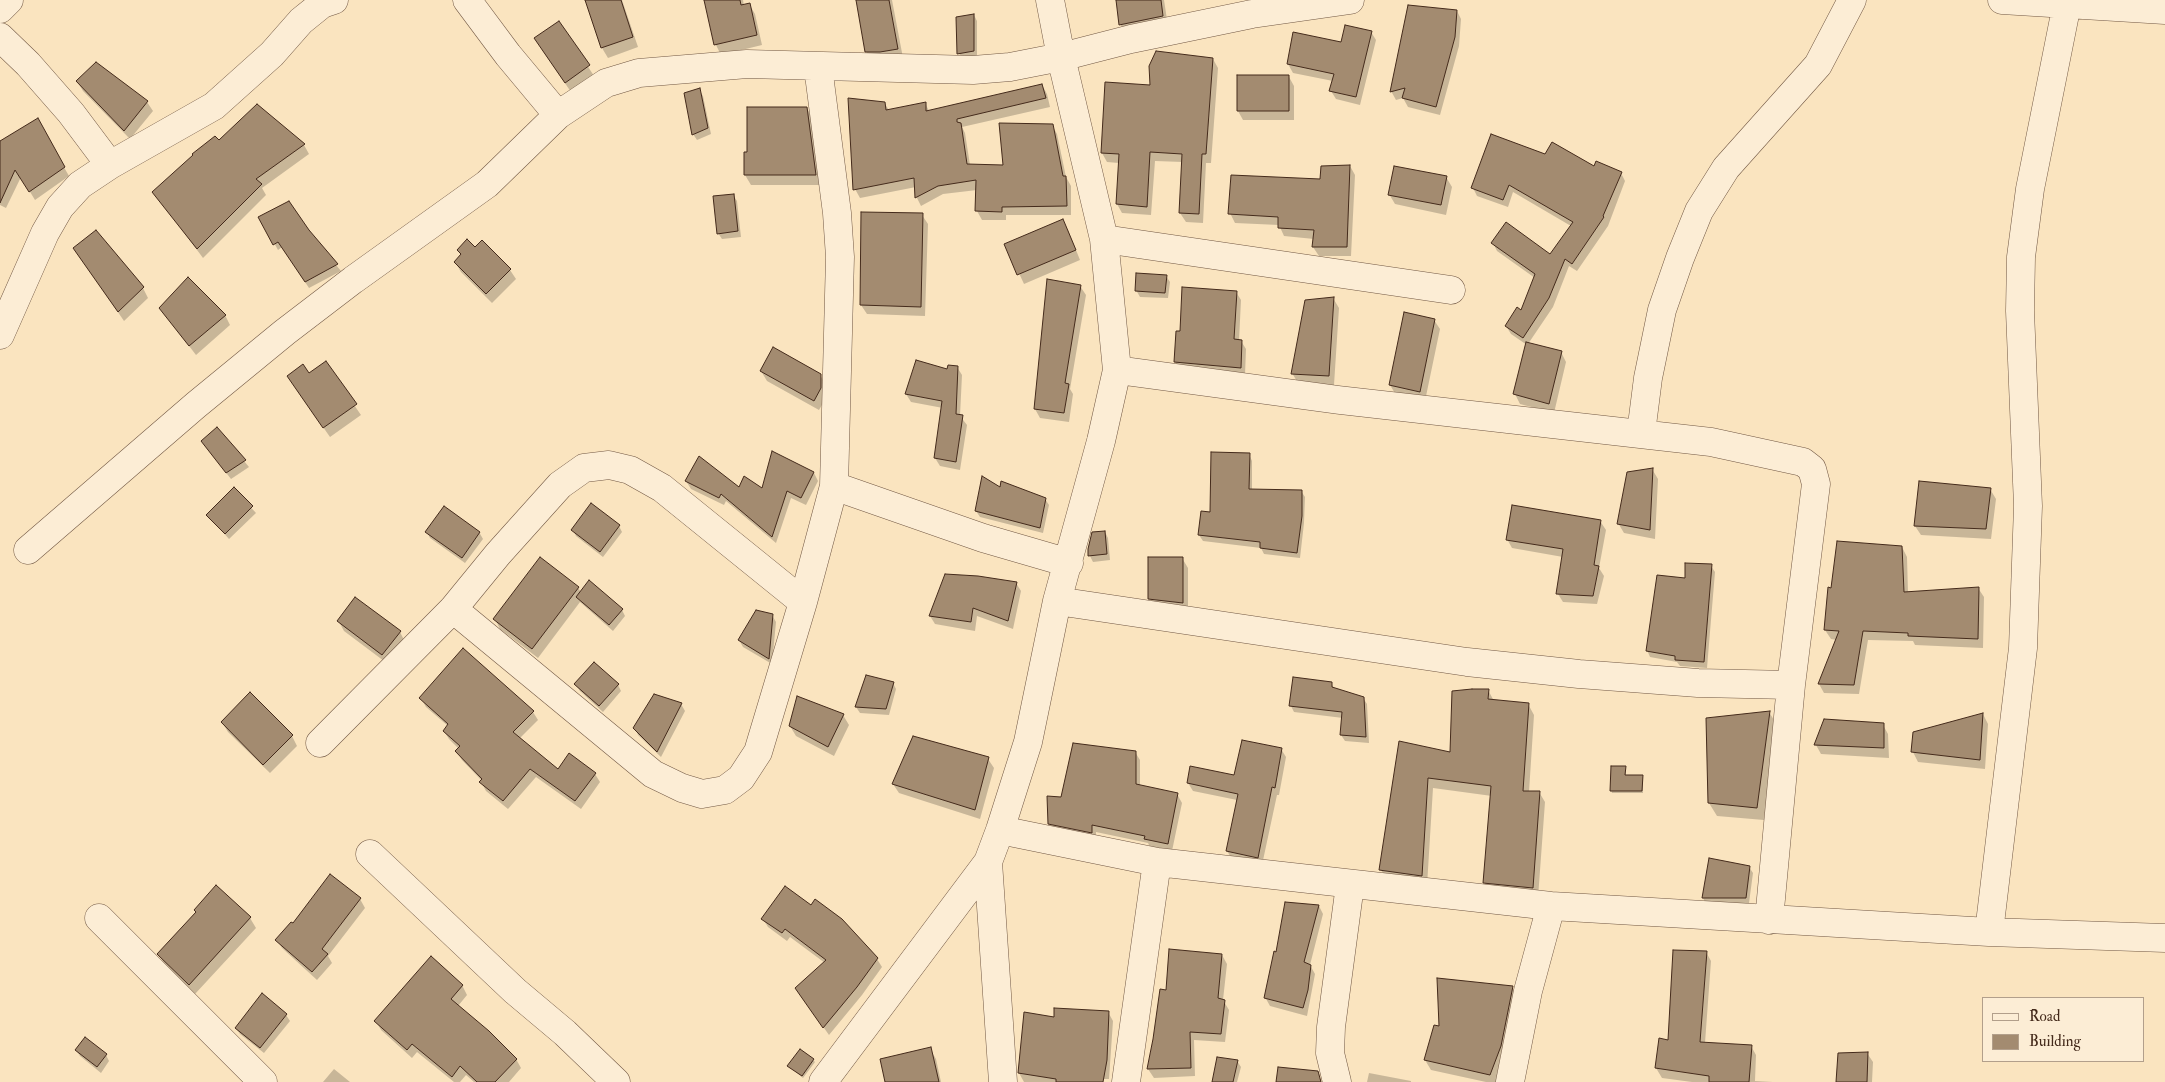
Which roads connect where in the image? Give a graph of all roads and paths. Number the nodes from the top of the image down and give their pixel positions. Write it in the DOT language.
graph roads {
  1 [pos="9,0"];
  2 [pos="334,0"];
  3 [pos="467,0"];
  4 [pos="1050,0"];
  5 [pos="1350,0"];
  6 [pos="1852,0"];
  7 [pos="2002,0"];
  8 [pos="2067,4"];
  9 [pos="0,9"];
  10 [pos="2165,10"];
  11 [pos="0,37"];
  12 [pos="1061,57"];
  13 [pos="818,67"];
  14 [pos="558,115"];
  15 [pos="110,165"];
  16 [pos="1104,239"];
  17 [pos="1451,290"];
  18 [pos="0,335"];
  19 [pos="1117,370"];
  20 [pos="1641,433"];
  21 [pos="834,486"];
  22 [pos="28,550"];
  23 [pos="1068,563"];
  24 [pos="1057,601"];
  25 [pos="803,602"];
  26 [pos="453,609"];
  27 [pos="1791,685"];
  28 [pos="320,743"];
  29 [pos="1000,830"];
  30 [pos="370,854"];
  31 [pos="988,862"];
  32 [pos="1157,862"];
  33 [pos="1350,884"];
  34 [pos="1551,906"];
  35 [pos="99,918"];
  36 [pos="1769,920"];
  37 [pos="1989,932"];
  38 [pos="2165,938"];
  39 [pos="263,1082"];
  40 [pos="616,1082"];
  41 [pos="823,1082"];
  42 [pos="1003,1082"];
  43 [pos="1126,1082"];
  44 [pos="1337,1082"];
  45 [pos="1510,1082"];
  1 -- 9 [label="street"];
  2 -- 15 [label="street"];
  3 -- 14 [label="street"];
  4 -- 12 [label="street"];
  5 -- 12 [label="street"];
  6 -- 20 [label="street"];
  7 -- 8 [label="street"];
  8 -- 10 [label="street"];
  8 -- 37 [label="street"];
  11 -- 15 [label="street"];
  12 -- 13 [label="street"];
  12 -- 16 [label="street"];
  13 -- 14 [label="street"];
  13 -- 21 [label="street"];
  14 -- 22 [label="street"];
  15 -- 18 [label="street"];
  16 -- 17 [label="street"];
  16 -- 19 [label="street"];
  19 -- 20 [label="street"];
  19 -- 23 [label="street"];
  20 -- 27 [label="street"];
  21 -- 23 [label="street"];
  21 -- 25 [label="street"];
  23 -- 24 [label="street"];
  24 -- 27 [label="street"];
  24 -- 29 [label="street"];
  25 -- 26 [label="street"];
  25 -- 26 [label="street"];
  26 -- 28 [label="street"];
  27 -- 36 [label="street"];
  29 -- 31 [label="street"];
  29 -- 32 [label="street"];
  30 -- 40 [label="street"];
  31 -- 41 [label="street"];
  31 -- 42 [label="street"];
  32 -- 33 [label="street"];
  32 -- 43 [label="street"];
  33 -- 34 [label="street"];
  33 -- 44 [label="street"];
  34 -- 36 [label="street"];
  34 -- 45 [label="street"];
  35 -- 39 [label="street"];
  36 -- 37 [label="street"];
  37 -- 38 [label="street"];
}
